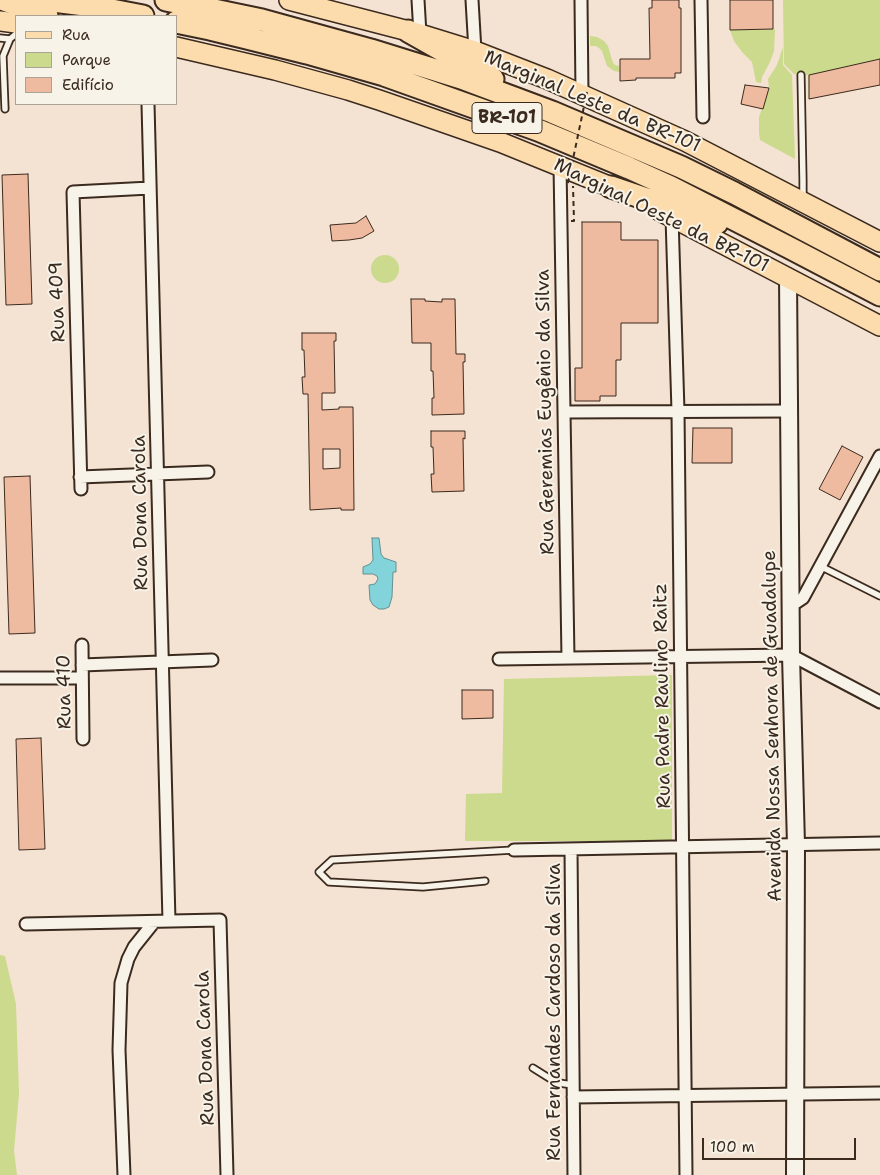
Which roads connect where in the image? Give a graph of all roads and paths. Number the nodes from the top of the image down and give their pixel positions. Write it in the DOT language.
graph roads {
  1 [pos="4,0"];
  2 [pos="45,0"];
  3 [pos="166,0"];
  4 [pos="289,0"];
  5 [pos="418,0"];
  6 [pos="472,0"];
  7 [pos="581,0"];
  8 [pos="701,0"];
  9 [pos="312,3"];
  10 [pos="44,15"];
  11 [pos="137,15"];
  12 [pos="0,21"];
  13 [pos="178,22"];
  14 [pos="13,31"];
  15 [pos="414,33"];
  16 [pos="0,38"];
  17 [pos="178,47"];
  18 [pos="475,52"];
  19 [pos="2,54"];
  20 [pos="801,75"];
  21 [pos="585,93"];
  22 [pos="148,105"];
  23 [pos="5,110"];
  24 [pos="552,112"];
  25 [pos="703,117"];
  26 [pos="560,165"];
  27 [pos="568,183"];
  28 [pos="611,187"];
  29 [pos="150,188"];
  30 [pos="802,201"];
  31 [pos="672,217"];
  32 [pos="880,242"];
  33 [pos="790,248"];
  34 [pos="880,270"];
  35 [pos="788,277"];
  36 [pos="880,296"];
  37 [pos="880,326"];
  38 [pos="678,411"];
  39 [pos="789,411"];
  40 [pos="564,412"];
  41 [pos="880,456"];
  42 [pos="208,472"];
  43 [pos="158,474"];
  44 [pos="80,477"];
  45 [pos="81,489"];
  46 [pos="820,566"];
  47 [pos="880,596"];
  48 [pos="790,604"];
  49 [pos="82,645"];
  50 [pos="791,655"];
  51 [pos="681,657"];
  52 [pos="568,658"];
  53 [pos="500,659"];
  54 [pos="212,660"];
  55 [pos="162,662"];
  56 [pos="82,665"];
  57 [pos="0,678"];
  58 [pos="82,678"];
  59 [pos="880,702"];
  60 [pos="83,739"];
  61 [pos="880,843"];
  62 [pos="796,845"];
  63 [pos="683,847"];
  64 [pos="571,849"];
  65 [pos="514,850"];
  66 [pos="486,881"];
  67 [pos="169,921"];
  68 [pos="154,922"];
  69 [pos="26,924"];
  70 [pos="533,1068"];
  71 [pos="573,1085"];
  72 [pos="880,1093"];
  73 [pos="794,1094"];
  74 [pos="685,1096"];
  75 [pos="573,1097"];
  76 [pos="124,1175"];
  77 [pos="228,1175"];
  78 [pos="574,1175"];
  79 [pos="686,1175"];
  80 [pos="795,1175"];
  1 -- 10 [label="highway"];
  2 -- 11 [label="highway"];
  3 -- 24 [label="highway, BR-101"];
  4 -- 9 [label="main road, Marginal Leste da BR-101"];
  5 -- 15 [label="street"];
  6 -- 18 [label="street"];
  7 -- 21 [label="street"];
  8 -- 25 [label="street"];
  9 -- 15 [label="main road, Marginal Leste da BR-101"];
  12 -- 14 [label="main road"];
  13 -- 33 [label="highway, BR-101"];
  14 -- 16 [label="lane"];
  14 -- 19 [label="lane"];
  15 -- 18 [label="main road, Marginal Leste da BR-101"];
  15 -- 24 [label="highway"];
  17 -- 26 [label="main road, Marginal Oeste da BR-101"];
  18 -- 21 [label="main road, Marginal Leste da BR-101"];
  19 -- 23 [label="lane"];
  20 -- 30 [label="lane"];
  21 -- 27 [label="path, bridge"];
  21 -- 30 [label="main road, Marginal Leste da BR-101"];
  22 -- 29 [label="street, Rua Dona Carola"];
  24 -- 34 [label="highway, BR-101"];
  26 -- 28 [label="main road, Marginal Oeste da BR-101"];
  26 -- 40 [label="street, Rua Geremias Eugênio da Silva"];
  28 -- 31 [label="main road, Marginal Oeste da BR-101"];
  28 -- 33 [label="highway"];
  29 -- 43 [label="street, Rua Dona Carola"];
  29 -- 44 [label="street, Rua 409"];
  30 -- 32 [label="main road, Marginal Leste da BR-101"];
  31 -- 35 [label="main road, Marginal Oeste da BR-101"];
  31 -- 38 [label="street, Rua Padre Raulino Raitz"];
  33 -- 36 [label="highway, BR-101"];
  35 -- 37 [label="main road, Marginal Oeste da BR-101"];
  35 -- 39 [label="street, Avenida Nossa Senhora de Guadalupe"];
  38 -- 39 [label="street"];
  38 -- 40 [label="street"];
  38 -- 51 [label="street, Rua Padre Raulino Raitz"];
  39 -- 48 [label="street, Avenida Nossa Senhora de Guadalupe"];
  40 -- 52 [label="street, Rua Geremias Eugênio da Silva"];
  41 -- 46 [label="street"];
  42 -- 43 [label="street"];
  43 -- 44 [label="street"];
  43 -- 55 [label="street, Rua Dona Carola"];
  44 -- 45 [label="street, Rua 409"];
  46 -- 47 [label="lane"];
  46 -- 48 [label="street"];
  48 -- 50 [label="street, Avenida Nossa Senhora de Guadalupe"];
  49 -- 56 [label="street, Rua 410"];
  50 -- 51 [label="street"];
  50 -- 59 [label="street"];
  50 -- 62 [label="street, Avenida Nossa Senhora de Guadalupe"];
  51 -- 52 [label="street"];
  51 -- 63 [label="street, Rua Padre Raulino Raitz"];
  52 -- 53 [label="street"];
  54 -- 55 [label="street"];
  55 -- 56 [label="street"];
  55 -- 67 [label="street, Rua Dona Carola"];
  56 -- 58 [label="street, Rua 410"];
  57 -- 58 [label="street"];
  58 -- 60 [label="street, Rua 410"];
  61 -- 62 [label="street"];
  62 -- 63 [label="street"];
  62 -- 73 [label="street, Avenida Nossa Senhora de Guadalupe"];
  63 -- 64 [label="street"];
  63 -- 74 [label="street, Rua Padre Raulino Raitz"];
  64 -- 65 [label="street"];
  64 -- 71 [label="street, Rua Fernandes Cardoso da Silva"];
  65 -- 66 [label="lane"];
  67 -- 68 [label="street"];
  67 -- 77 [label="street, Rua Dona Carola"];
  68 -- 69 [label="street"];
  68 -- 76 [label="street"];
  70 -- 71 [label="lane"];
  71 -- 75 [label="street, Rua Fernandes Cardoso da Silva"];
  72 -- 73 [label="street"];
  73 -- 74 [label="street"];
  73 -- 80 [label="street, Avenida Nossa Senhora de Guadalupe"];
  74 -- 75 [label="street"];
  74 -- 79 [label="street, Rua Padre Raulino Raitz"];
  75 -- 78 [label="street, Rua Fernandes Cardoso da Silva"];
}
